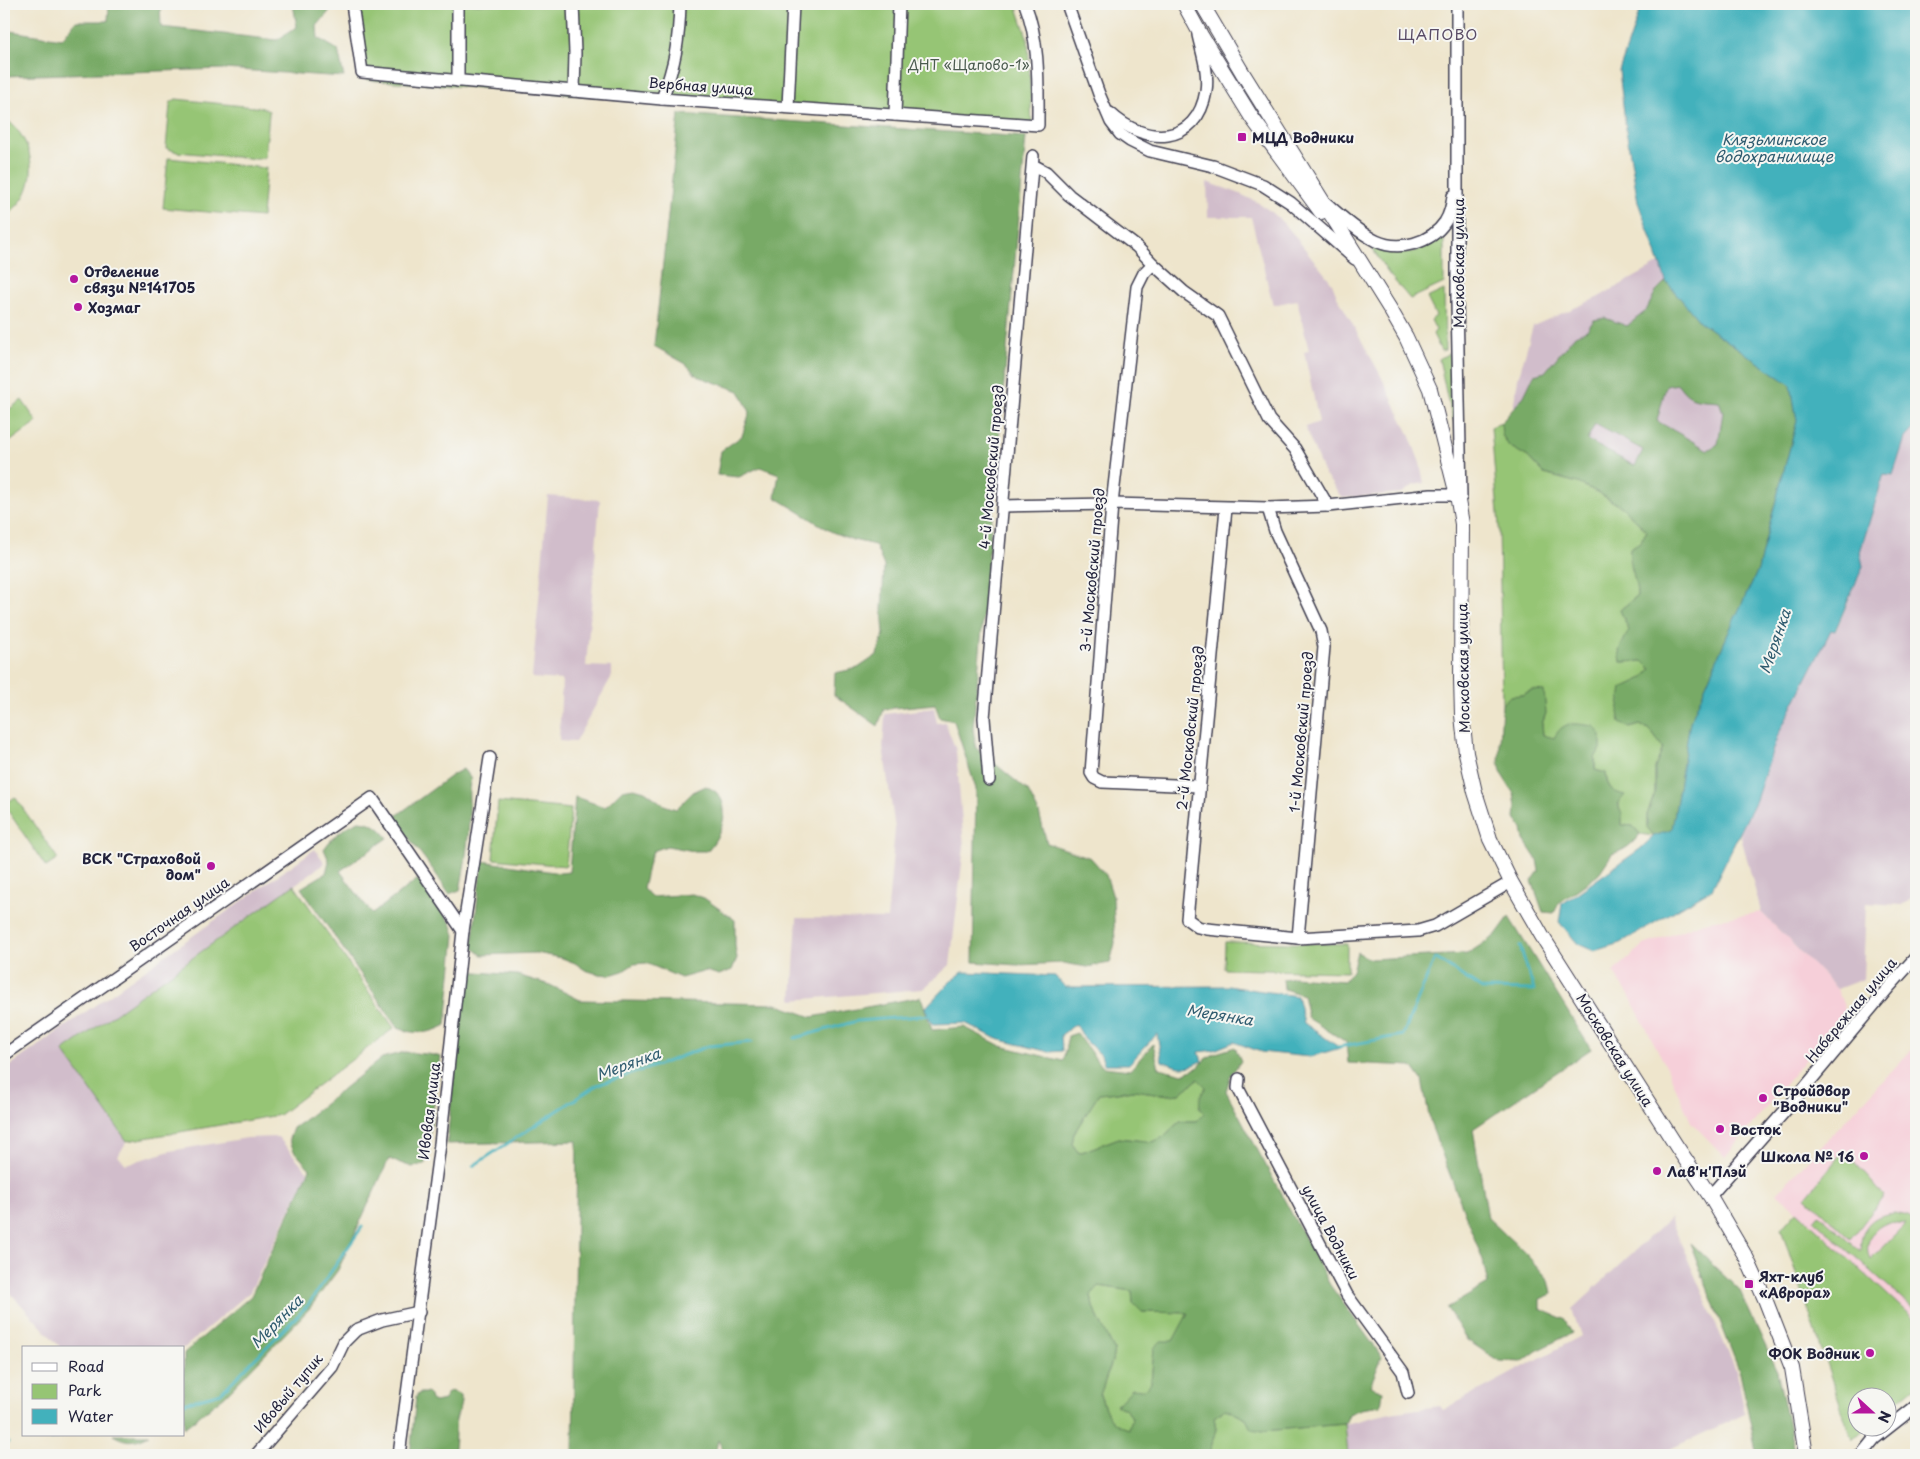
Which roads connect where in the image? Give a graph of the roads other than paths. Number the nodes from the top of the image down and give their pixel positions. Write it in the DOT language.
graph roads {
  1 [pos="352,4"];
  2 [pos="458,4"];
  3 [pos="573,4"];
  4 [pos="680,4"];
  5 [pos="793,4"];
  6 [pos="899,4"];
  7 [pos="1025,4"];
  8 [pos="1067,4"];
  9 [pos="1184,4"];
  10 [pos="1202,4"];
  11 [pos="1457,4"];
  12 [pos="1195,25"];
  13 [pos="458,81"];
  14 [pos="574,91"];
  15 [pos="662,98"];
  16 [pos="1102,101"];
  17 [pos="788,107"];
  18 [pos="895,115"];
  19 [pos="1458,172"];
  20 [pos="1324,201"];
  21 [pos="1356,260"];
  22 [pos="1153,264"];
  23 [pos="1370,276"];
  24 [pos="1457,494"];
  25 [pos="1112,504"];
  26 [pos="1003,506"];
  27 [pos="1328,506"];
  28 [pos="1226,508"];
  29 [pos="1268,508"];
  30 [pos="1462,524"];
  31 [pos="490,758"];
  32 [pos="989,780"];
  33 [pos="1199,786"];
  34 [pos="1511,882"];
  35 [pos="464,931"];
  36 [pos="1298,938"];
  37 [pos="1916,957"];
  38 [pos="4,1055"];
  39 [pos="1239,1080"];
  40 [pos="1710,1196"];
  41 [pos="419,1312"];
  42 [pos="1408,1393"];
  43 [pos="1916,1406"];
  44 [pos="256,1455"];
  45 [pos="399,1455"];
  46 [pos="1806,1455"];
  47 [pos="1860,1455"];
  1 -- 13 [label="street, Вербная улица"];
  2 -- 13 [label="street"];
  3 -- 14 [label="street"];
  4 -- 15 [label="street"];
  5 -- 17 [label="street"];
  6 -- 18 [label="street"];
  7 -- 18 [label="street, Вербная улица"];
  8 -- 16 [label="street"];
  9 -- 12 [label="main road"];
  10 -- 20 [label="main road"];
  11 -- 19 [label="street, Московская улица"];
  12 -- 16 [label="street"];
  12 -- 21 [label="main road"];
  13 -- 14 [label="street, Вербная улица"];
  14 -- 15 [label="street, Вербная улица"];
  15 -- 17 [label="street, Вербная улица"];
  16 -- 21 [label="street"];
  17 -- 18 [label="street, Вербная улица"];
  19 -- 20 [label="street"];
  19 -- 30 [label="street, Московская улица"];
  20 -- 23 [label="main road"];
  21 -- 23 [label="main road"];
  22 -- 25 [label="street, 3-й Московский проезд"];
  22 -- 26 [label="street, 4-й Московский проезд"];
  22 -- 27 [label="street"];
  23 -- 24 [label="main road"];
  24 -- 27 [label="street"];
  24 -- 30 [label="main road"];
  25 -- 26 [label="street"];
  25 -- 28 [label="street"];
  25 -- 33 [label="street, 3-й Московский проезд"];
  26 -- 32 [label="street, 4-й Московский проезд"];
  27 -- 29 [label="street"];
  28 -- 29 [label="street"];
  28 -- 33 [label="street, 2-й Московский проезд"];
  29 -- 36 [label="street, 1-й Московский проезд"];
  30 -- 34 [label="main road, Московская улица"];
  31 -- 35 [label="street, Ивовая улица"];
  33 -- 36 [label="street, 2-й Московский проезд"];
  34 -- 36 [label="street"];
  34 -- 40 [label="main road, Московская улица"];
  35 -- 38 [label="street, Восточная улица"];
  35 -- 41 [label="street, Ивовая улица"];
  37 -- 40 [label="street, Набережная улица"];
  39 -- 42 [label="street, улица Водники"];
  40 -- 46 [label="main road, Московская улица"];
  41 -- 44 [label="street, Ивовый тупик"];
  41 -- 45 [label="street, Ивовая улица"];
  43 -- 47 [label="street"];
}
